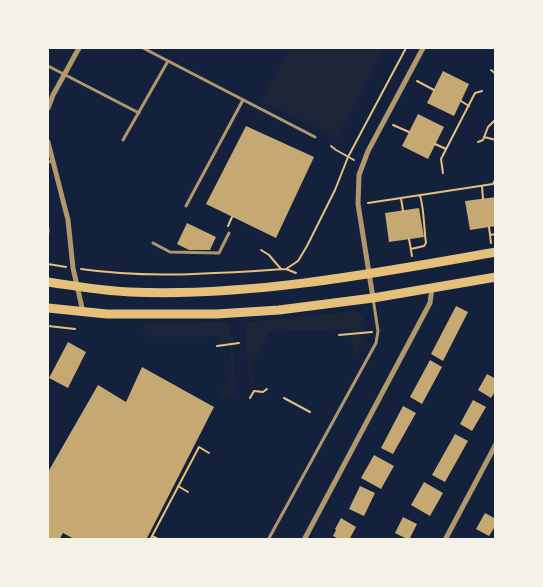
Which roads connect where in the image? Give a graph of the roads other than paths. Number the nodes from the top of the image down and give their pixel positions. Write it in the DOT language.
graph roads {
  1 [pos="79,48"];
  2 [pos="143,48"];
  3 [pos="423,48"];
  4 [pos="168,61"];
  5 [pos="48,66"];
  6 [pos="64,75"];
  7 [pos="243,100"];
  8 [pos="48,108"];
  9 [pos="139,113"];
  10 [pos="315,137"];
  11 [pos="123,140"];
  12 [pos="48,142"];
  13 [pos="50,162"];
  14 [pos="186,206"];
  15 [pos="227,232"];
  16 [pos="153,243"];
  17 [pos="496,252"];
  18 [pos="369,274"];
  19 [pos="496,277"];
  20 [pos="48,282"];
  21 [pos="76,286"];
  22 [pos="432,288"];
  23 [pos="373,298"];
  24 [pos="48,308"];
  25 [pos="83,312"];
  26 [pos="496,444"];
  27 [pos="268,540"];
  28 [pos="304,540"];
  29 [pos="445,540"];
  1 -- 6 [label="street"];
  2 -- 4 [label="lane"];
  3 -- 18 [label="street"];
  4 -- 7 [label="lane"];
  4 -- 9 [label="lane"];
  5 -- 6 [label="lane"];
  6 -- 8 [label="street"];
  6 -- 9 [label="lane"];
  7 -- 10 [label="lane"];
  7 -- 14 [label="lane"];
  9 -- 11 [label="lane"];
  12 -- 13 [label="street"];
  13 -- 21 [label="street"];
  15 -- 16 [label="lane"];
  17 -- 18 [label="main road"];
  18 -- 21 [label="main road"];
  18 -- 23 [label="street"];
  19 -- 22 [label="main road"];
  20 -- 21 [label="main road"];
  21 -- 25 [label="street"];
  22 -- 23 [label="main road"];
  22 -- 28 [label="street"];
  23 -- 25 [label="main road"];
  23 -- 27 [label="lane"];
  24 -- 25 [label="main road"];
  26 -- 29 [label="street"];
}
